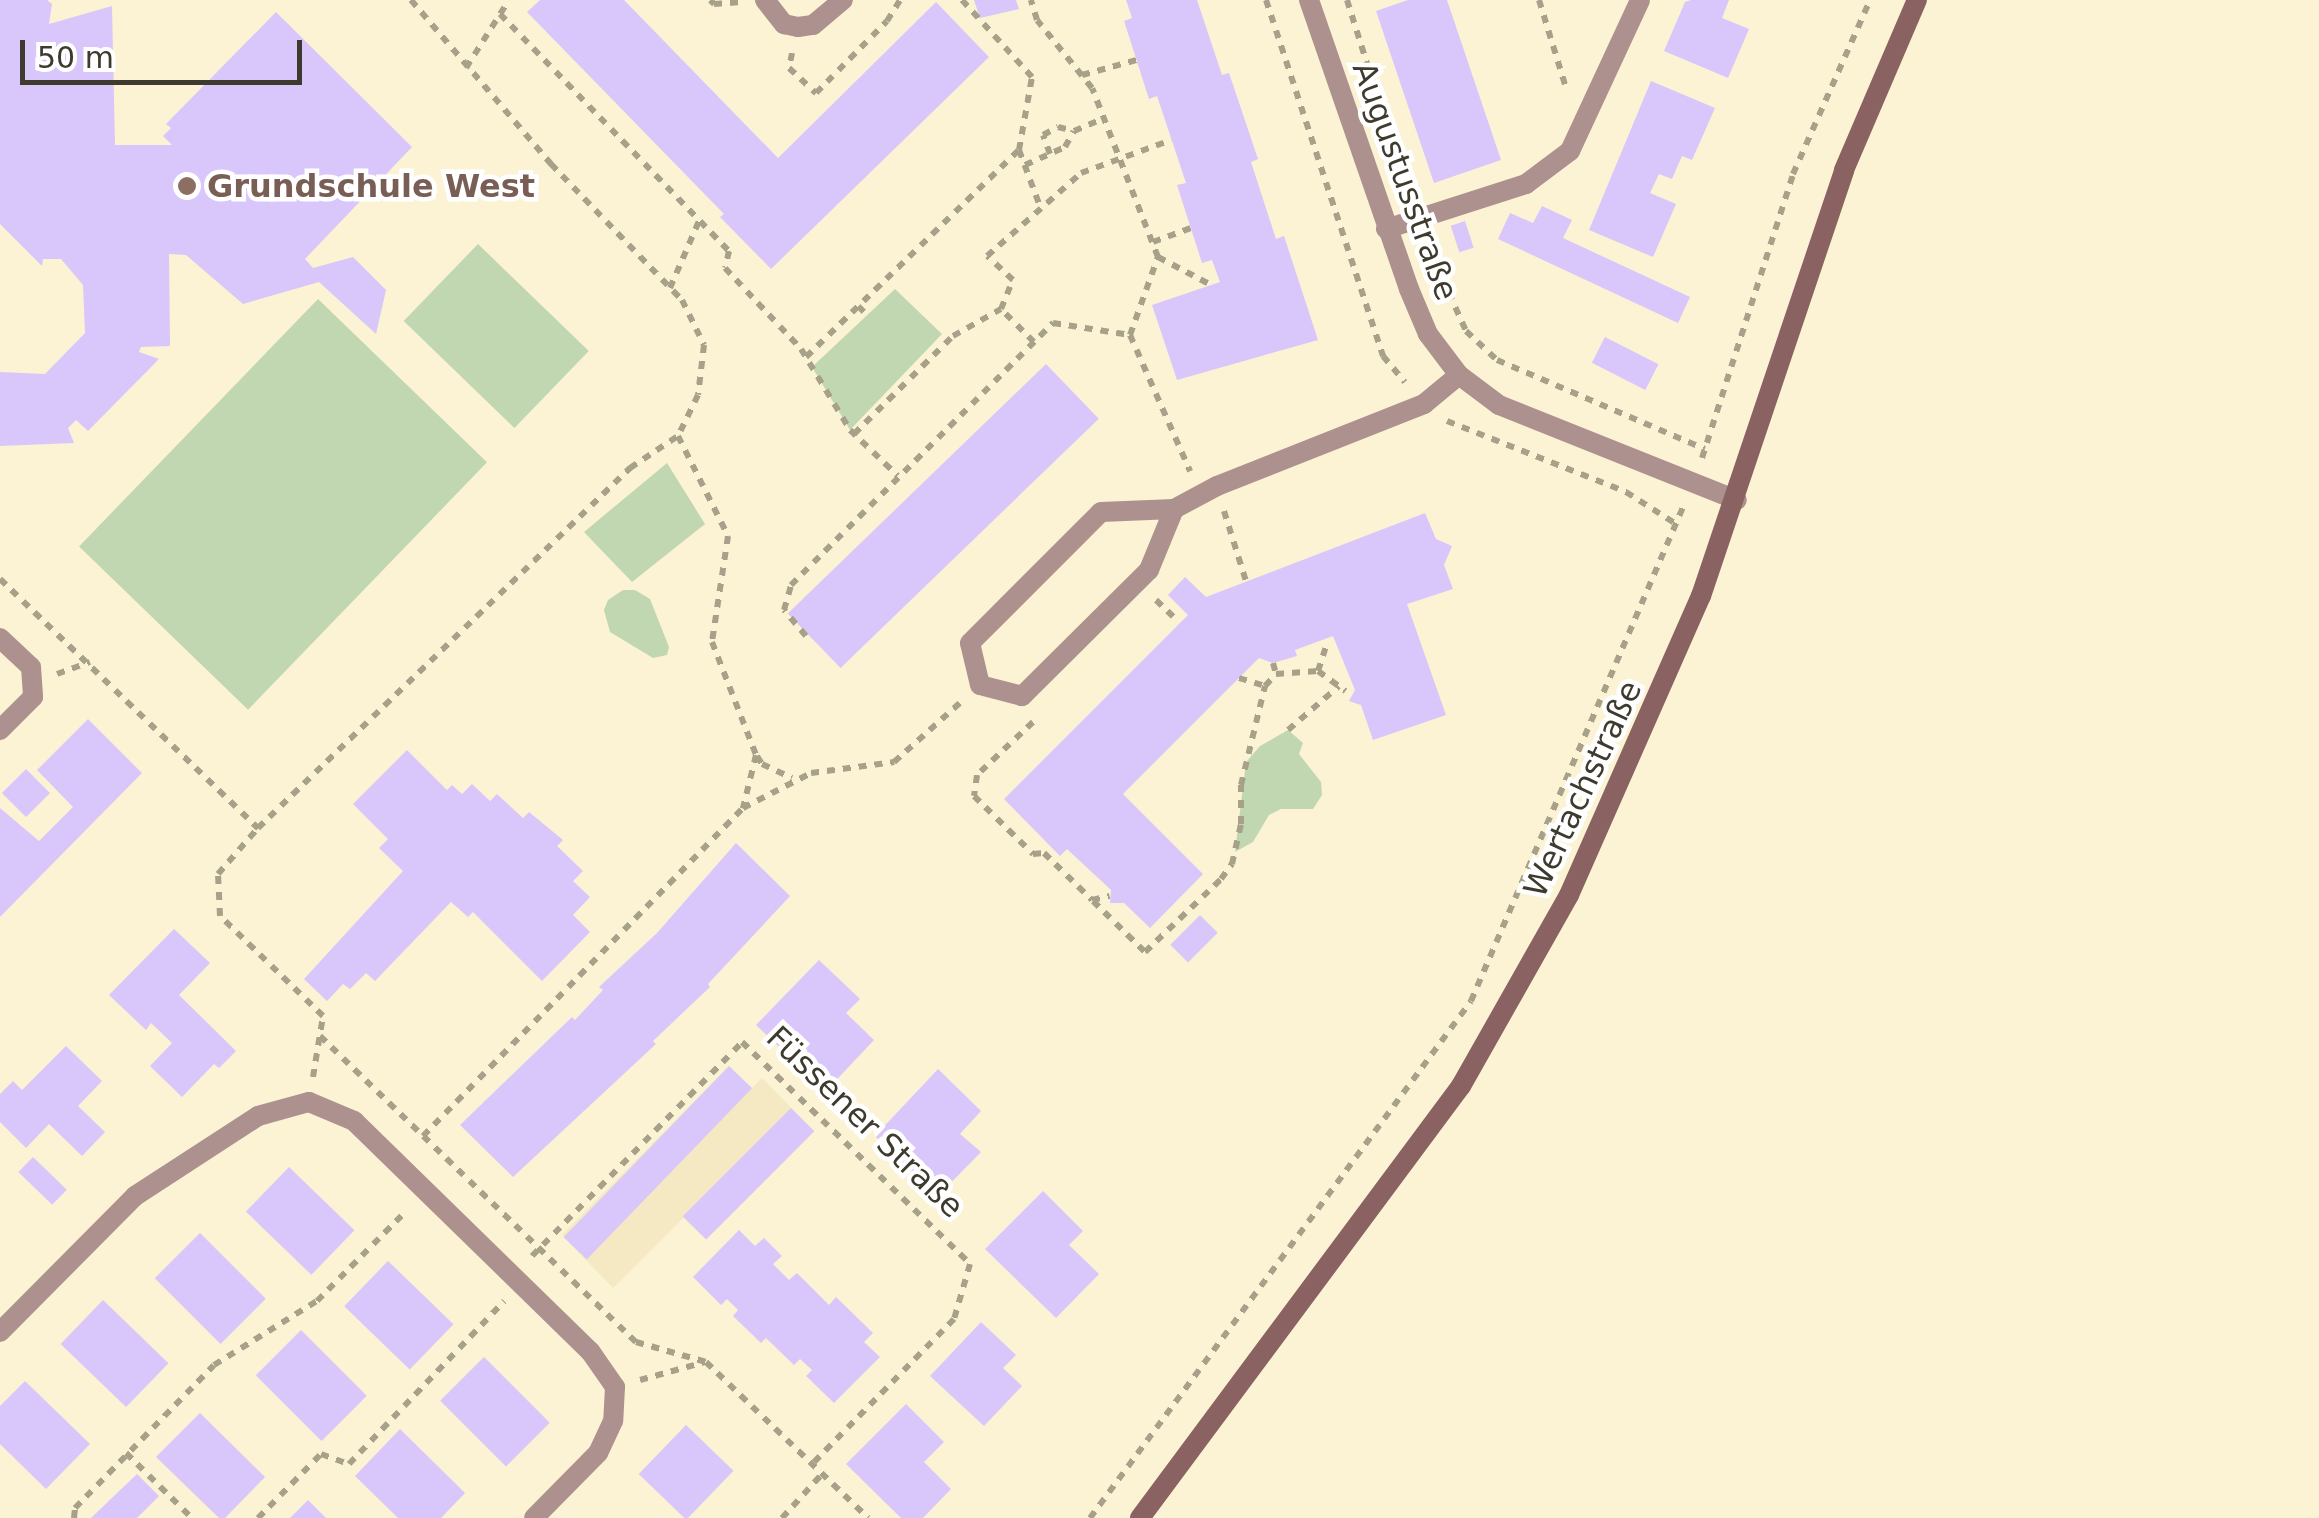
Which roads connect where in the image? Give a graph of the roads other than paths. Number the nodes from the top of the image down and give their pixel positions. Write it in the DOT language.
graph roads {
  1 [pos="765,0"];
  2 [pos="843,0"];
  3 [pos="1309,0"];
  4 [pos="1640,0"];
  5 [pos="1917,0"];
  6 [pos="1386,230"];
  7 [pos="1460,375"];
  8 [pos="1737,500"];
  9 [pos="1174,509"];
  10 [pos="0,638"];
  11 [pos="0,730"];
  12 [pos="0,1332"];
  13 [pos="534,1518"];
  14 [pos="1140,1518"];
  1 -- 2 [label="street"];
  3 -- 6 [label="street, Augustusstraße"];
  4 -- 6 [label="street"];
  5 -- 8 [label="street, Wertachstraße"];
  6 -- 7 [label="street, Augustusstraße"];
  7 -- 8 [label="street, Augustusstraße"];
  7 -- 9 [label="street"];
  8 -- 14 [label="street, Wertachstraße"];
  9 -- 9 [label="street"];
  10 -- 11 [label="street"];
  12 -- 13 [label="street"];
}
